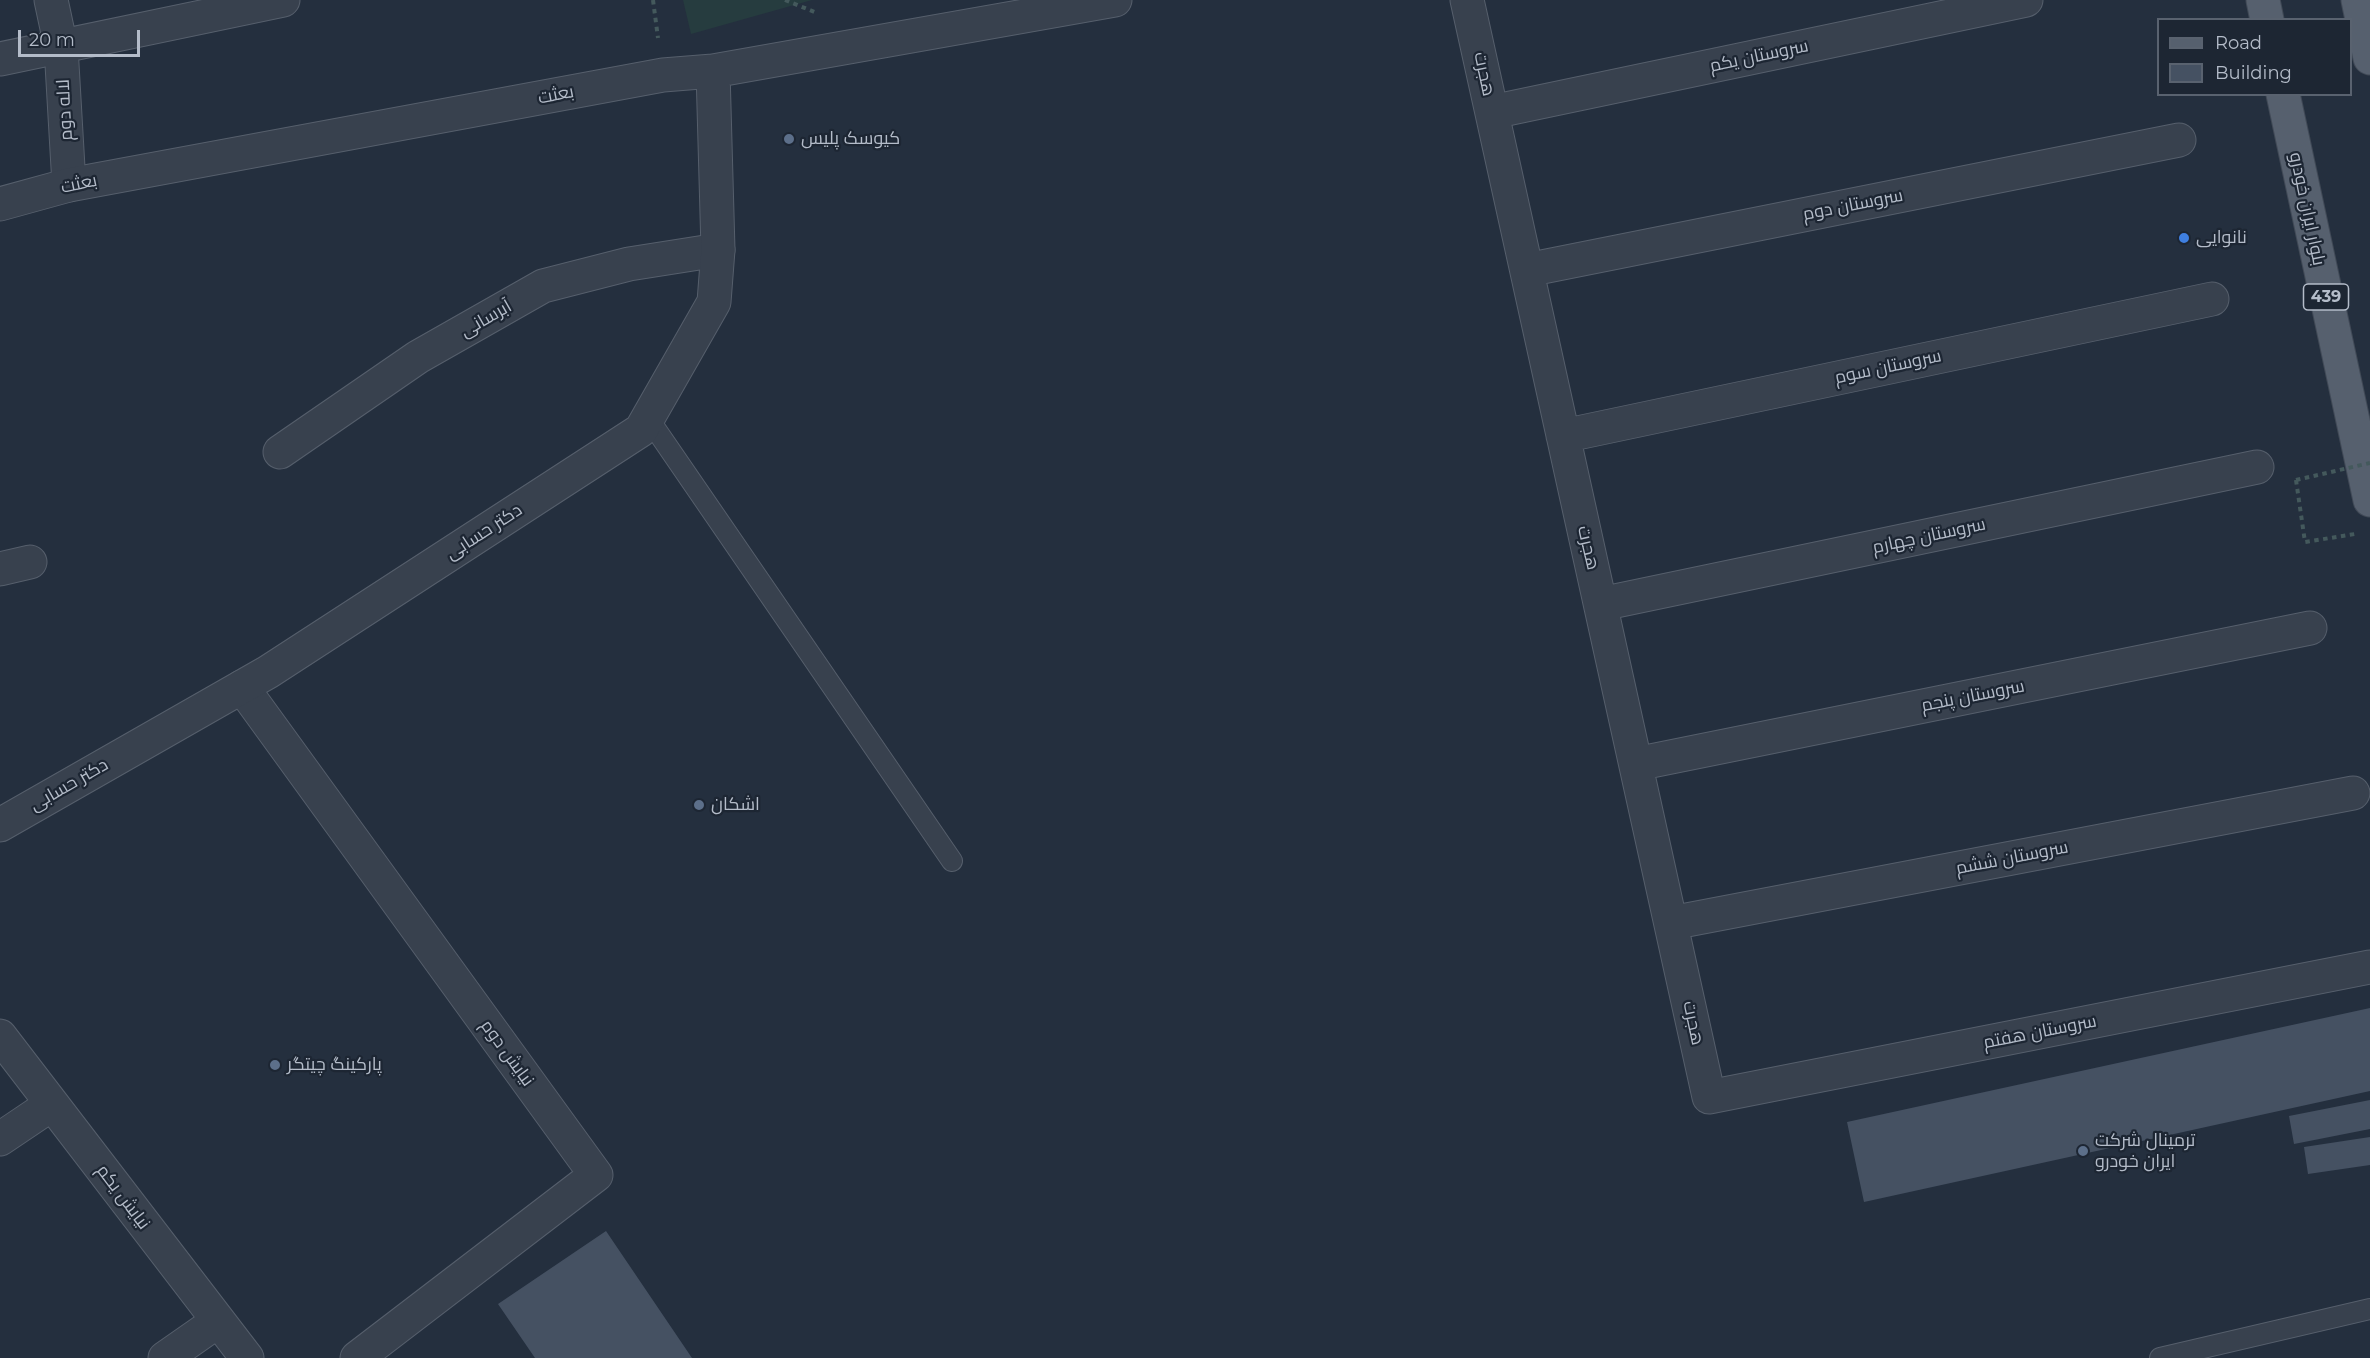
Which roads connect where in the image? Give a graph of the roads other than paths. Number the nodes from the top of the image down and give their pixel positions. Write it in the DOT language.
graph roads {
  1 [pos="51,0"];
  2 [pos="283,0"];
  3 [pos="1116,0"];
  4 [pos="1467,0"];
  5 [pos="2026,0"];
  6 [pos="2263,0"];
  7 [pos="2358,0"];
  8 [pos="2267,18"];
  9 [pos="61,47"];
  10 [pos="2370,58"];
  11 [pos="0,59"];
  12 [pos="713,72"];
  13 [pos="2283,96"];
  14 [pos="1492,112"];
  15 [pos="2179,140"];
  16 [pos="69,185"];
  17 [pos="0,204"];
  18 [pos="718,250"];
  19 [pos="1527,270"];
  20 [pos="2212,299"];
  21 [pos="648,418"];
  22 [pos="1563,436"];
  23 [pos="280,452"];
  24 [pos="2257,467"];
  25 [pos="2370,500"];
  26 [pos="1601,604"];
  27 [pos="2310,628"];
  28 [pos="242,687"];
  29 [pos="1636,764"];
  30 [pos="2353,793"];
  31 [pos="0,825"];
  32 [pos="952,861"];
  33 [pos="1671,923"];
  34 [pos="2370,968"];
  35 [pos="0,1036"];
  36 [pos="1709,1097"];
  37 [pos="52,1104"];
  38 [pos="0,1139"];
  39 [pos="2370,1309"];
  40 [pos="218,1321"];
  41 [pos="165,1358"];
  42 [pos="247,1358"];
  43 [pos="357,1358"];
  44 [pos="2160,1358"];
  1 -- 9 [label="street, لاله دوم"];
  2 -- 9 [label="street"];
  3 -- 12 [label="street, بعثت"];
  4 -- 14 [label="street, هجرت"];
  5 -- 14 [label="street, سروستان یکم"];
  6 -- 8 [label="main road"];
  7 -- 10 [label="main road"];
  9 -- 11 [label="street"];
  9 -- 16 [label="street, لاله دوم"];
  12 -- 16 [label="street, بعثت"];
  12 -- 18 [label="street, دکتر حسابی"];
  13 -- 25 [label="main road, بلوار ایران خودرو / 439"];
  14 -- 19 [label="street, هجرت"];
  15 -- 19 [label="street, سروستان دوم"];
  16 -- 17 [label="street, بعثت"];
  18 -- 21 [label="street, دکتر حسابی"];
  18 -- 23 [label="street, آبرسانی"];
  19 -- 22 [label="street, هجرت"];
  20 -- 22 [label="street, سروستان سوم"];
  21 -- 28 [label="street, دکتر حسابی"];
  21 -- 32 [label="lane"];
  22 -- 26 [label="street, هجرت"];
  24 -- 26 [label="street, سروستان چهارم"];
  26 -- 29 [label="street, هجرت"];
  27 -- 29 [label="street, سروستان پنجم"];
  28 -- 31 [label="street, دکتر حسابی"];
  28 -- 43 [label="street, نیایش دوم"];
  29 -- 33 [label="street, هجرت"];
  30 -- 33 [label="street, سروستان ششم"];
  33 -- 36 [label="street, هجرت"];
  34 -- 36 [label="street, سروستان هفتم"];
  35 -- 37 [label="street, نیایش یکم"];
  37 -- 38 [label="street"];
  37 -- 40 [label="street, نیایش یکم"];
  39 -- 44 [label="lane"];
  40 -- 41 [label="street"];
  40 -- 42 [label="street, نیایش یکم"];
}
